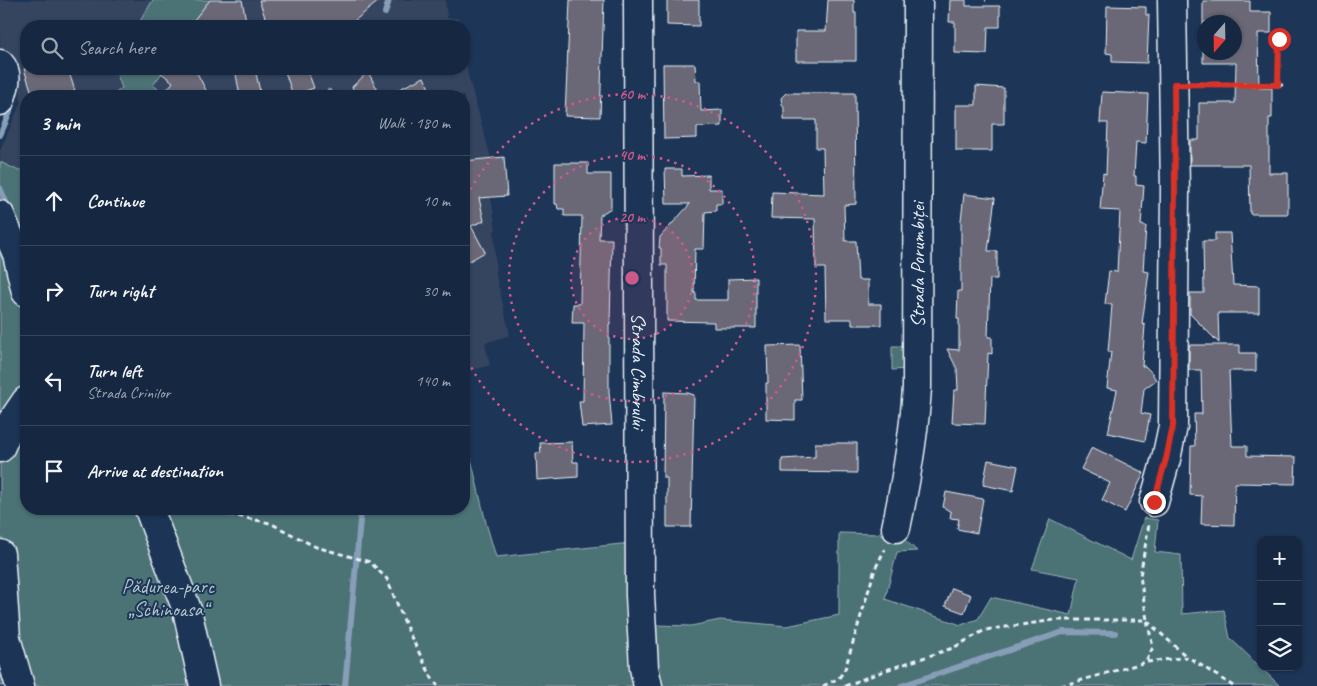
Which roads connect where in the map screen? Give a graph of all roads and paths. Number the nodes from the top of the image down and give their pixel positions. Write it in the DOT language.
graph roads {
  1 [pos="638,0"];
  2 [pos="918,0"];
  3 [pos="1172,0"];
  4 [pos="1279,39"];
  5 [pos="0,64"];
  6 [pos="1174,84"];
  7 [pos="1278,85"];
  8 [pos="1287,85"];
  9 [pos="0,101"];
  10 [pos="0,216"];
  11 [pos="20,267"];
  12 [pos="20,410"];
  13 [pos="0,448"];
  14 [pos="1154,502"];
  15 [pos="151,515"];
  16 [pos="230,515"];
  17 [pos="896,528"];
  18 [pos="0,554"];
  19 [pos="1147,620"];
  20 [pos="1188,657"];
  21 [pos="1146,662"];
  22 [pos="20,686"];
  23 [pos="204,686"];
  24 [pos="438,686"];
  25 [pos="648,686"];
  26 [pos="823,686"];
  27 [pos="845,686"];
  28 [pos="1061,686"];
  29 [pos="1233,686"];
  1 -- 25 [label="street, Strada Cimbrului"];
  2 -- 17 [label="street, Strada Porumbiței"];
  3 -- 6 [label="street"];
  4 -- 7 [label="path"];
  5 -- 9 [label="street"];
  6 -- 7 [label="path"];
  6 -- 14 [label="street"];
  7 -- 8 [label="path"];
  10 -- 11 [label="street"];
  12 -- 13 [label="street"];
  14 -- 19 [label="path"];
  15 -- 23 [label="street"];
  16 -- 24 [label="path"];
  17 -- 26 [label="path"];
  18 -- 22 [label="street"];
  19 -- 20 [label="path"];
  19 -- 21 [label="path"];
  19 -- 27 [label="path"];
  20 -- 21 [label="path"];
  20 -- 29 [label="path"];
  21 -- 28 [label="path"];
}
